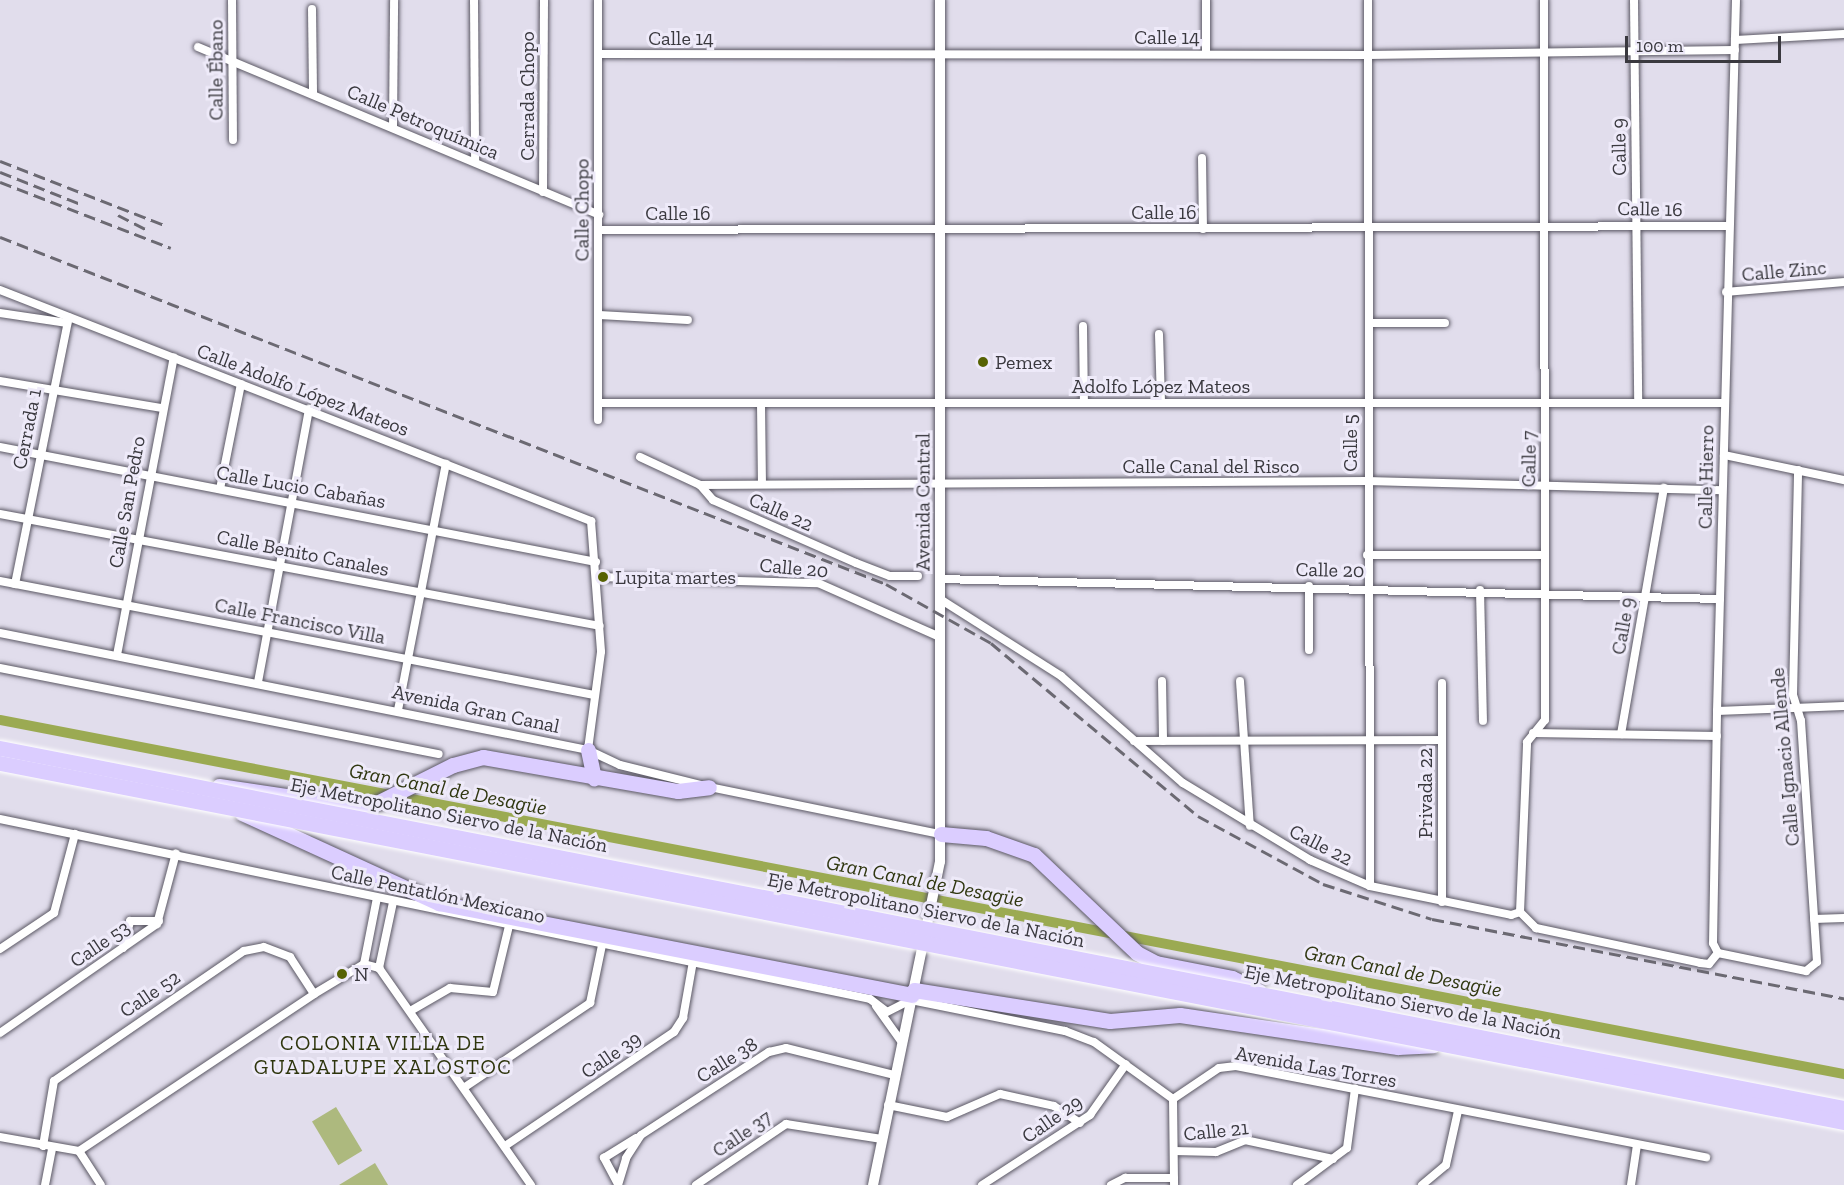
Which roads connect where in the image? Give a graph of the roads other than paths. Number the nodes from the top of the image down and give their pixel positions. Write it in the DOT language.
graph roads {
  1 [pos="232,0"];
  2 [pos="394,0"];
  3 [pos="474,0"];
  4 [pos="544,0"];
  5 [pos="598,0"];
  6 [pos="940,0"];
  7 [pos="1206,0"];
  8 [pos="1368,0"];
  9 [pos="1544,0"];
  10 [pos="1634,0"];
  11 [pos="1736,0"];
  12 [pos="312,9"];
  13 [pos="1844,34"];
  14 [pos="1735,40"];
  15 [pos="198,47"];
  16 [pos="1634,50"];
  17 [pos="1735,50"];
  18 [pos="1545,51"];
  19 [pos="1206,53"];
  20 [pos="598,54"];
  21 [pos="940,54"];
  22 [pos="1368,55"];
  23 [pos="233,61"];
  24 [pos="313,94"];
  25 [pos="393,127"];
  26 [pos="233,140"];
  27 [pos="1202,158"];
  28 [pos="475,160"];
  29 [pos="543,192"];
  30 [pos="599,215"];
  31 [pos="1543,224"];
  32 [pos="1637,226"];
  33 [pos="1728,226"];
  34 [pos="940,228"];
  35 [pos="1369,228"];
  36 [pos="1203,229"];
  37 [pos="599,230"];
  38 [pos="1844,282"];
  39 [pos="0,290"];
  40 [pos="1726,292"];
  41 [pos="0,313"];
  42 [pos="599,315"];
  43 [pos="68,320"];
  44 [pos="688,320"];
  45 [pos="1370,323"];
  46 [pos="1445,323"];
  47 [pos="1083,326"];
  48 [pos="1160,334"];
  49 [pos="174,357"];
  50 [pos="0,381"];
  51 [pos="241,384"];
  52 [pos="51,391"];
  53 [pos="1638,401"];
  54 [pos="1161,402"];
  55 [pos="1546,402"];
  56 [pos="941,403"];
  57 [pos="1084,403"];
  58 [pos="1367,403"];
  59 [pos="1724,403"];
  60 [pos="598,404"];
  61 [pos="761,404"];
  62 [pos="161,408"];
  63 [pos="309,410"];
  64 [pos="598,420"];
  65 [pos="0,447"];
  66 [pos="40,454"];
  67 [pos="1724,455"];
  68 [pos="640,457"];
  69 [pos="446,464"];
  70 [pos="1798,470"];
  71 [pos="149,476"];
  72 [pos="1844,480"];
  73 [pos="1366,481"];
  74 [pos="762,482"];
  75 [pos="1545,483"];
  76 [pos="941,484"];
  77 [pos="700,485"];
  78 [pos="1664,488"];
  79 [pos="220,489"];
  80 [pos="1722,490"];
  81 [pos="291,501"];
  82 [pos="0,514"];
  83 [pos="26,519"];
  84 [pos="432,527"];
  85 [pos="138,539"];
  86 [pos="1367,555"];
  87 [pos="1545,555"];
  88 [pos="596,562"];
  89 [pos="279,565"];
  90 [pos="918,576"];
  91 [pos="598,577"];
  92 [pos="940,579"];
  93 [pos="0,581"];
  94 [pos="15,584"];
  95 [pos="1309,586"];
  96 [pos="1368,587"];
  97 [pos="1480,590"];
  98 [pos="420,592"];
  99 [pos="1545,592"];
  100 [pos="1645,595"];
  101 [pos="940,598"];
  102 [pos="1720,599"];
  103 [pos="125,605"];
  104 [pos="600,626"];
  105 [pos="267,631"];
  106 [pos="0,633"];
  107 [pos="940,637"];
  108 [pos="1309,650"];
  109 [pos="117,655"];
  110 [pos="406,657"];
  111 [pos="0,668"];
  112 [pos="1162,681"];
  113 [pos="1240,681"];
  114 [pos="258,682"];
  115 [pos="1442,683"];
  116 [pos="594,695"];
  117 [pos="1844,706"];
  118 [pos="1797,709"];
  119 [pos="398,710"];
  120 [pos="1717,711"];
  121 [pos="1483,722"];
  122 [pos="1533,733"];
  123 [pos="1621,734"];
  124 [pos="1717,736"];
  125 [pos="1243,740"];
  126 [pos="1368,740"];
  127 [pos="1441,740"];
  128 [pos="1134,741"];
  129 [pos="1163,741"];
  130 [pos="0,748"];
  131 [pos="588,750"];
  132 [pos="439,754"];
  133 [pos="0,763"];
  134 [pos="594,778"];
  135 [pos="189,785"];
  136 [pos="709,787"];
  137 [pos="235,810"];
  138 [pos="0,819"];
  139 [pos="1250,826"];
  140 [pos="75,834"];
  141 [pos="941,834"];
  142 [pos="176,853"];
  143 [pos="1370,886"];
  144 [pos="377,898"];
  145 [pos="393,902"];
  146 [pos="1442,902"];
  147 [pos="1520,912"];
  148 [pos="1844,918"];
  149 [pos="1814,919"];
  150 [pos="159,921"];
  151 [pos="509,926"];
  152 [pos="602,945"];
  153 [pos="123,948"];
  154 [pos="0,949"];
  155 [pos="1718,953"];
  156 [pos="693,961"];
  157 [pos="364,964"];
  158 [pos="380,968"];
  159 [pos="314,994"];
  160 [pos="912,995"];
  161 [pos="870,999"];
  162 [pos="1275,999"];
  163 [pos="412,1010"];
  164 [pos="0,1033"];
  165 [pos="901,1041"];
  166 [pos="1436,1045"];
  167 [pos="1126,1064"];
  168 [pos="894,1076"];
  169 [pos="465,1087"];
  170 [pos="1355,1089"];
  171 [pos="1173,1099"];
  172 [pos="888,1105"];
  173 [pos="1844,1108"];
  174 [pos="1458,1111"];
  175 [pos="1844,1122"];
  176 [pos="1080,1123"];
  177 [pos="641,1135"];
  178 [pos="0,1137"];
  179 [pos="882,1138"];
  180 [pos="1637,1145"];
  181 [pos="43,1146"];
  182 [pos="505,1146"];
  183 [pos="52,1148"];
  184 [pos="79,1151"];
  185 [pos="1174,1151"];
  186 [pos="1706,1157"];
  187 [pos="1333,1159"];
  188 [pos="1174,1181"];
  189 [pos="45,1185"];
  190 [pos="101,1185"];
  191 [pos="531,1185"];
  192 [pos="618,1185"];
  193 [pos="696,1185"];
  194 [pos="873,1185"];
  195 [pos="982,1185"];
  196 [pos="1111,1185"];
  197 [pos="1297,1185"];
  198 [pos="1422,1185"];
  199 [pos="1631,1185"];
  1 -- 23 [label="street, Calle Ébano"];
  2 -- 25 [label="street"];
  3 -- 28 [label="street"];
  4 -- 29 [label="street, Cerrada Chopo"];
  5 -- 20 [label="street, Calle Chopo"];
  6 -- 21 [label="street, Avenida Central"];
  7 -- 19 [label="street"];
  8 -- 22 [label="street, Calle 5"];
  9 -- 18 [label="street, Calle 7"];
  10 -- 16 [label="street, Calle 9"];
  11 -- 14 [label="street, Calle Hierro"];
  12 -- 24 [label="street"];
  13 -- 14 [label="street"];
  14 -- 17 [label="street, Calle Hierro"];
  15 -- 23 [label="street, Calle Petroquímica"];
  16 -- 17 [label="street, Calle 14"];
  16 -- 18 [label="street, Calle 14"];
  16 -- 32 [label="street, Calle 9"];
  17 -- 33 [label="street, Calle Hierro"];
  18 -- 22 [label="street, Calle 14"];
  18 -- 31 [label="street, Calle 7"];
  19 -- 21 [label="street, Calle 14"];
  19 -- 22 [label="street, Calle 14"];
  20 -- 21 [label="street, Calle 14"];
  20 -- 30 [label="street, Calle Chopo"];
  21 -- 34 [label="street, Avenida Central"];
  22 -- 35 [label="street, Calle 5"];
  23 -- 24 [label="street, Calle Petroquímica"];
  23 -- 26 [label="street, Calle Ébano"];
  24 -- 25 [label="street, Calle Petroquímica"];
  25 -- 28 [label="street, Calle Petroquímica"];
  27 -- 36 [label="street"];
  28 -- 29 [label="street, Calle Petroquímica"];
  29 -- 30 [label="street, Calle Petroquímica"];
  30 -- 37 [label="street, Calle Chopo"];
  31 -- 32 [label="street, Calle 16"];
  31 -- 35 [label="street, Calle 16"];
  31 -- 55 [label="street, Calle 7"];
  32 -- 33 [label="street, Calle 16"];
  32 -- 53 [label="street, Calle 9"];
  33 -- 40 [label="street, Calle Hierro"];
  34 -- 36 [label="street, Calle 16"];
  34 -- 37 [label="street, Calle 16"];
  34 -- 56 [label="street, Avenida Central"];
  35 -- 36 [label="street, Calle 16"];
  35 -- 45 [label="street, Calle 5"];
  37 -- 42 [label="street, Calle Chopo"];
  38 -- 40 [label="street, Calle Zinc"];
  39 -- 43 [label="street, Calle Adolfo López Mateos"];
  40 -- 59 [label="street, Calle Hierro"];
  41 -- 43 [label="street"];
  42 -- 44 [label="street"];
  42 -- 60 [label="street, Calle Chopo"];
  43 -- 49 [label="street, Calle Adolfo López Mateos"];
  43 -- 52 [label="street, Cerrada 1"];
  45 -- 46 [label="street"];
  45 -- 58 [label="street, Calle 5"];
  47 -- 57 [label="street"];
  48 -- 54 [label="street"];
  49 -- 51 [label="street, Calle Adolfo López Mateos"];
  49 -- 62 [label="street, Calle San Pedro"];
  50 -- 52 [label="street"];
  51 -- 63 [label="street, Calle Adolfo López Mateos"];
  51 -- 79 [label="street"];
  52 -- 62 [label="street"];
  52 -- 66 [label="street, Cerrada 1"];
  53 -- 55 [label="street, Adolfo López Mateos"];
  53 -- 59 [label="street, Adolfo López Mateos"];
  54 -- 57 [label="street, Adolfo López Mateos"];
  54 -- 58 [label="street, Adolfo López Mateos"];
  55 -- 58 [label="street, Adolfo López Mateos"];
  55 -- 75 [label="street, Calle 7"];
  56 -- 57 [label="street, Adolfo López Mateos"];
  56 -- 61 [label="street, Adolfo López Mateos"];
  56 -- 76 [label="street, Avenida Central"];
  58 -- 73 [label="street, Calle 5"];
  59 -- 67 [label="street, Calle Hierro"];
  60 -- 61 [label="street, Adolfo López Mateos"];
  60 -- 64 [label="street, Calle Chopo"];
  61 -- 74 [label="street"];
  62 -- 71 [label="street, Calle San Pedro"];
  63 -- 69 [label="street, Calle Adolfo López Mateos"];
  63 -- 81 [label="street"];
  65 -- 66 [label="street, Calle Lucio Cabañas"];
  66 -- 71 [label="street, Calle Lucio Cabañas"];
  66 -- 83 [label="street, Cerrada 1"];
  67 -- 70 [label="street"];
  67 -- 80 [label="street, Calle Hierro"];
  68 -- 77 [label="street, Calle 22"];
  69 -- 84 [label="street"];
  69 -- 88 [label="street, Calle Adolfo López Mateos"];
  70 -- 72 [label="street"];
  70 -- 118 [label="street, Calle Ignacio Allende"];
  71 -- 79 [label="street, Calle Lucio Cabañas"];
  71 -- 85 [label="street, Calle San Pedro"];
  73 -- 75 [label="street, Calle Canal del Risco"];
  73 -- 76 [label="street, Calle Canal del Risco"];
  73 -- 86 [label="street, Calle 5"];
  74 -- 76 [label="street, Calle Canal del Risco"];
  74 -- 77 [label="street, Calle Canal del Risco"];
  75 -- 78 [label="street, Calle Canal del Risco"];
  75 -- 87 [label="street, Calle 7"];
  76 -- 92 [label="street, Avenida Central"];
  77 -- 90 [label="street, Calle 22"];
  78 -- 80 [label="street, Calle Canal del Risco"];
  78 -- 100 [label="street, Calle 9"];
  79 -- 81 [label="street, Calle Lucio Cabañas"];
  80 -- 102 [label="street, Calle Hierro"];
  81 -- 84 [label="street, Calle Lucio Cabañas"];
  81 -- 89 [label="street"];
  82 -- 83 [label="street, Calle Benito Canales"];
  83 -- 85 [label="street, Calle Benito Canales"];
  83 -- 94 [label="street, Cerrada 1"];
  84 -- 88 [label="street, Calle Lucio Cabañas"];
  84 -- 98 [label="street"];
  85 -- 89 [label="street, Calle Benito Canales"];
  85 -- 103 [label="street, Calle San Pedro"];
  86 -- 87 [label="street"];
  86 -- 96 [label="street, Calle 5"];
  87 -- 99 [label="street, Calle 7"];
  88 -- 91 [label="street"];
  89 -- 98 [label="street, Calle Benito Canales"];
  89 -- 105 [label="street"];
  91 -- 104 [label="street"];
  91 -- 107 [label="street, Calle 20"];
  92 -- 95 [label="street, Calle 20"];
  92 -- 101 [label="street, Avenida Central"];
  93 -- 94 [label="street, Calle Francisco Villa"];
  94 -- 103 [label="street, Calle Francisco Villa"];
  95 -- 96 [label="street, Calle 20"];
  95 -- 108 [label="street"];
  96 -- 97 [label="street, Calle 20"];
  96 -- 126 [label="street, Calle 5"];
  97 -- 99 [label="street, Calle 20"];
  97 -- 121 [label="street"];
  98 -- 104 [label="street, Calle Benito Canales"];
  98 -- 110 [label="street"];
  99 -- 100 [label="street, Calle 20"];
  99 -- 122 [label="street, Calle 7"];
  100 -- 102 [label="street, Calle 20"];
  100 -- 123 [label="street, Calle 9"];
  101 -- 107 [label="street, Avenida Central"];
  101 -- 128 [label="street, Calle 22"];
  102 -- 120 [label="street, Calle Hierro"];
  103 -- 105 [label="street, Calle Francisco Villa"];
  103 -- 109 [label="street, Calle San Pedro"];
  104 -- 116 [label="street"];
  105 -- 110 [label="street, Calle Francisco Villa"];
  105 -- 114 [label="street"];
  106 -- 109 [label="street, Avenida Gran Canal"];
  107 -- 141 [label="street, Avenida Central"];
  109 -- 114 [label="street, Avenida Gran Canal"];
  110 -- 116 [label="street, Calle Francisco Villa"];
  110 -- 119 [label="street"];
  111 -- 132 [label="street"];
  112 -- 129 [label="street"];
  113 -- 125 [label="street"];
  114 -- 119 [label="street, Avenida Gran Canal"];
  115 -- 127 [label="street, Privada 22"];
  116 -- 131 [label="street"];
  117 -- 118 [label="street"];
  118 -- 120 [label="street"];
  118 -- 149 [label="street, Calle Ignacio Allende"];
  119 -- 131 [label="street, Avenida Gran Canal"];
  120 -- 124 [label="street, Calle Hierro"];
  122 -- 123 [label="street"];
  122 -- 147 [label="street, Calle 7"];
  123 -- 124 [label="street"];
  124 -- 155 [label="street, Calle Hierro"];
  125 -- 126 [label="street"];
  125 -- 129 [label="street"];
  125 -- 139 [label="street"];
  126 -- 127 [label="street"];
  126 -- 143 [label="street, Calle 5"];
  127 -- 146 [label="street, Privada 22"];
  128 -- 129 [label="street"];
  128 -- 139 [label="street, Calle 22"];
  130 -- 135 [label="highway, Eje Metropolitano Siervo de la Nación, bridge"];
  131 -- 134 [label="highway"];
  131 -- 136 [label="street, Avenida Gran Canal"];
  133 -- 137 [label="highway, Eje Metropolitano Siervo de la Nación, bridge"];
  134 -- 135 [label="highway, bridge"];
  134 -- 136 [label="highway"];
  135 -- 162 [label="highway, Eje Metropolitano Siervo de la Nación, bridge"];
  136 -- 141 [label="street, Avenida Gran Canal"];
  137 -- 160 [label="highway"];
  137 -- 166 [label="highway, Eje Metropolitano Siervo de la Nación, bridge"];
  138 -- 140 [label="street, Calle Pentatlón Mexicano"];
  139 -- 143 [label="street, Calle 22"];
  140 -- 142 [label="street, Calle Pentatlón Mexicano"];
  140 -- 154 [label="street"];
  141 -- 160 [label="street, Avenida Central"];
  141 -- 162 [label="highway, bridge"];
  142 -- 144 [label="street, Calle Pentatlón Mexicano"];
  142 -- 150 [label="street, Calle 53"];
  143 -- 146 [label="street, Calle 22"];
  144 -- 145 [label="street, Calle Pentatlón Mexicano"];
  144 -- 157 [label="street"];
  145 -- 151 [label="street, Calle Pentatlón Mexicano"];
  145 -- 158 [label="street"];
  146 -- 147 [label="street, Calle 22"];
  147 -- 155 [label="street"];
  148 -- 149 [label="street"];
  149 -- 155 [label="street, Calle Ignacio Allende"];
  150 -- 153 [label="street, Calle 53"];
  150 -- 153 [label="street"];
  151 -- 152 [label="street, Calle Pentatlón Mexicano"];
  151 -- 163 [label="street"];
  152 -- 156 [label="street, Calle Pentatlón Mexicano"];
  152 -- 169 [label="street"];
  153 -- 164 [label="street, Calle 53"];
  156 -- 161 [label="street, Calle Pentatlón Mexicano"];
  156 -- 182 [label="street, Calle 39"];
  157 -- 158 [label="street"];
  157 -- 159 [label="street"];
  158 -- 163 [label="street"];
  159 -- 181 [label="street, Calle 52"];
  159 -- 184 [label="street"];
  160 -- 161 [label="street, Calle Pentatlón Mexicano"];
  160 -- 165 [label="street, Avenida Central"];
  160 -- 166 [label="highway"];
  160 -- 167 [label="street"];
  161 -- 165 [label="street"];
  162 -- 173 [label="highway, Eje Metropolitano Siervo de la Nación, bridge"];
  163 -- 169 [label="street"];
  165 -- 168 [label="street, Avenida Central"];
  166 -- 175 [label="highway, Eje Metropolitano Siervo de la Nación, bridge"];
  167 -- 171 [label="street"];
  167 -- 176 [label="street, Calle 29"];
  168 -- 172 [label="street, Avenida Central"];
  168 -- 177 [label="street, Calle 38"];
  169 -- 182 [label="street"];
  170 -- 171 [label="street, Avenida Las Torres"];
  170 -- 174 [label="street, Avenida Las Torres"];
  170 -- 187 [label="street"];
  171 -- 185 [label="street"];
  172 -- 176 [label="street"];
  172 -- 179 [label="street, Avenida Central"];
  174 -- 180 [label="street, Avenida Las Torres"];
  174 -- 198 [label="street"];
  176 -- 195 [label="street, Calle 29"];
  177 -- 192 [label="street, Calle 38"];
  177 -- 192 [label="street"];
  178 -- 181 [label="street"];
  179 -- 193 [label="street, Calle 37"];
  179 -- 194 [label="street, Avenida Central"];
  180 -- 186 [label="street, Avenida Las Torres"];
  180 -- 199 [label="street"];
  181 -- 183 [label="street"];
  182 -- 191 [label="street"];
  183 -- 184 [label="street"];
  183 -- 189 [label="street"];
  184 -- 190 [label="street"];
  185 -- 187 [label="street, Calle 21"];
  185 -- 188 [label="street"];
  187 -- 197 [label="street"];
  188 -- 196 [label="street"];
}
